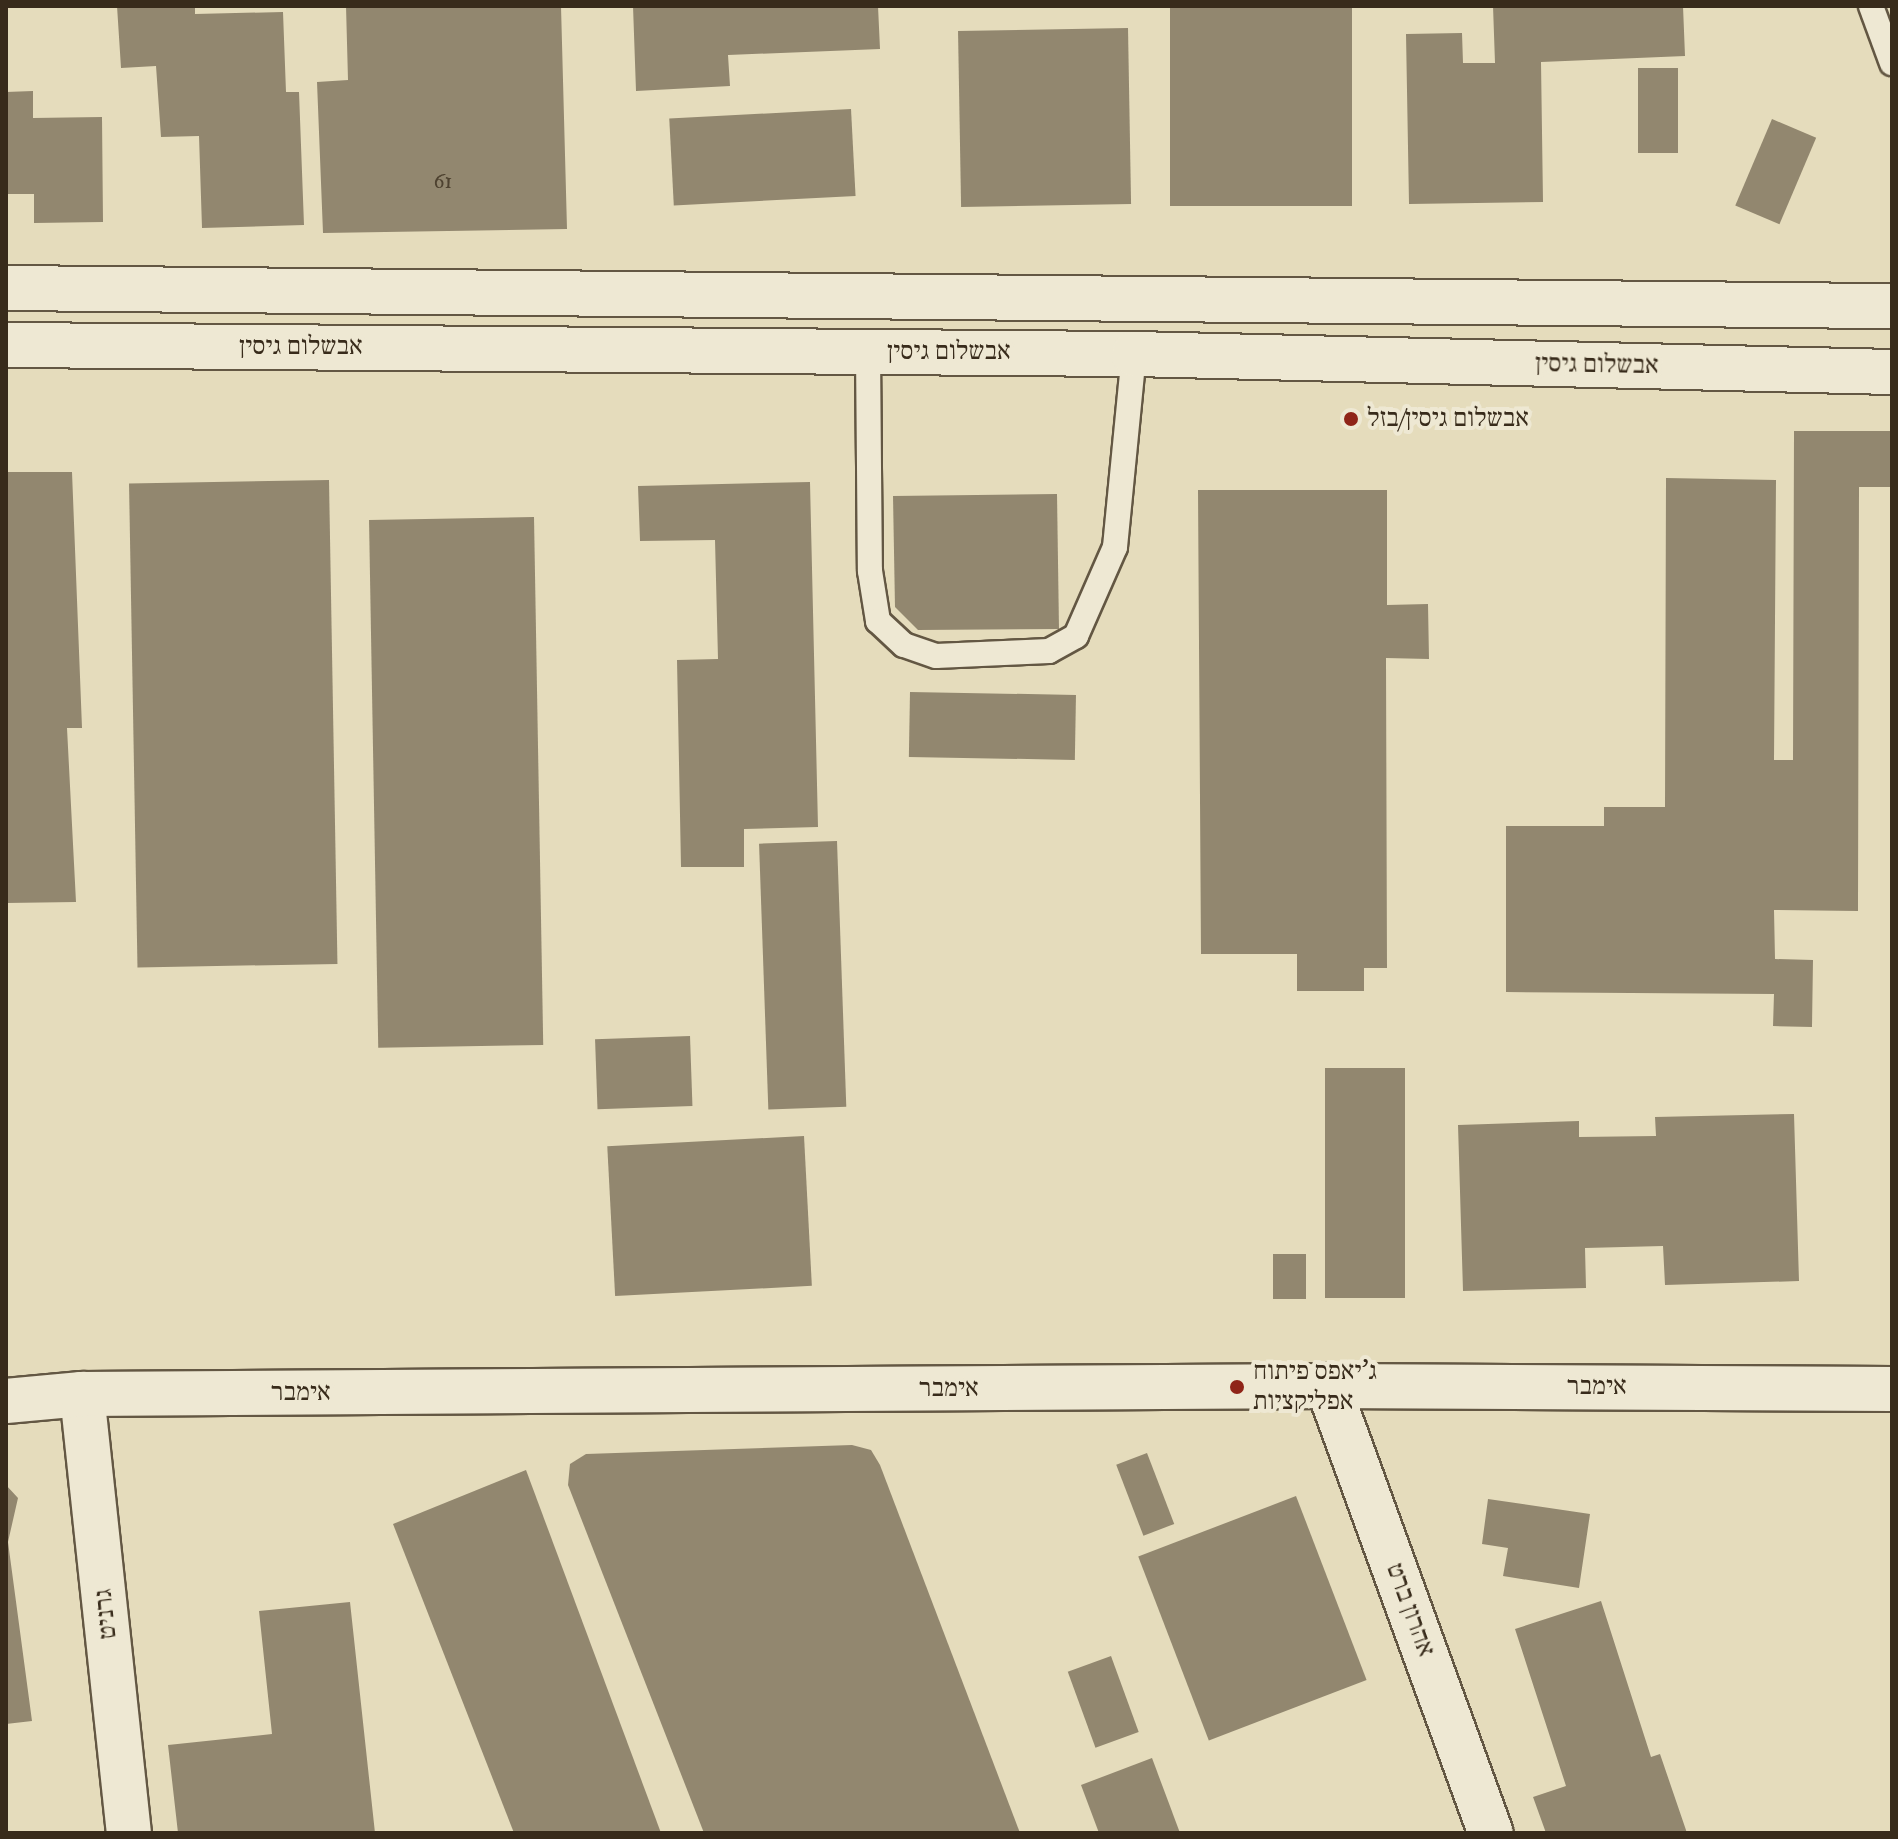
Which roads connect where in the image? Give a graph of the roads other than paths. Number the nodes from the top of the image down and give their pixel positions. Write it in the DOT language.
graph roads {
  1 [pos="1871,6"];
  2 [pos="1892,63"];
  3 [pos="6,288"];
  4 [pos="1892,306"];
  5 [pos="6,345"];
  6 [pos="868,352"];
  7 [pos="1134,354"];
  8 [pos="1892,372"];
  9 [pos="1328,1386"];
  10 [pos="1892,1389"];
  11 [pos="82,1394"];
  12 [pos="6,1401"];
  13 [pos="129,1833"];
  14 [pos="1491,1833"];
  1 -- 2 [label="lane"];
  3 -- 4 [label="street"];
  5 -- 6 [label="street, אבשלום גיסין"];
  6 -- 7 [label="street, אבשלום גיסין"];
  6 -- 7 [label="lane"];
  7 -- 8 [label="street, אבשלום גיסין"];
  9 -- 10 [label="street, אימבר"];
  9 -- 11 [label="street, אימבר"];
  9 -- 14 [label="street, אהרון ברט"];
  11 -- 12 [label="street, אימבר"];
  11 -- 13 [label="street, גרניט"];
}
